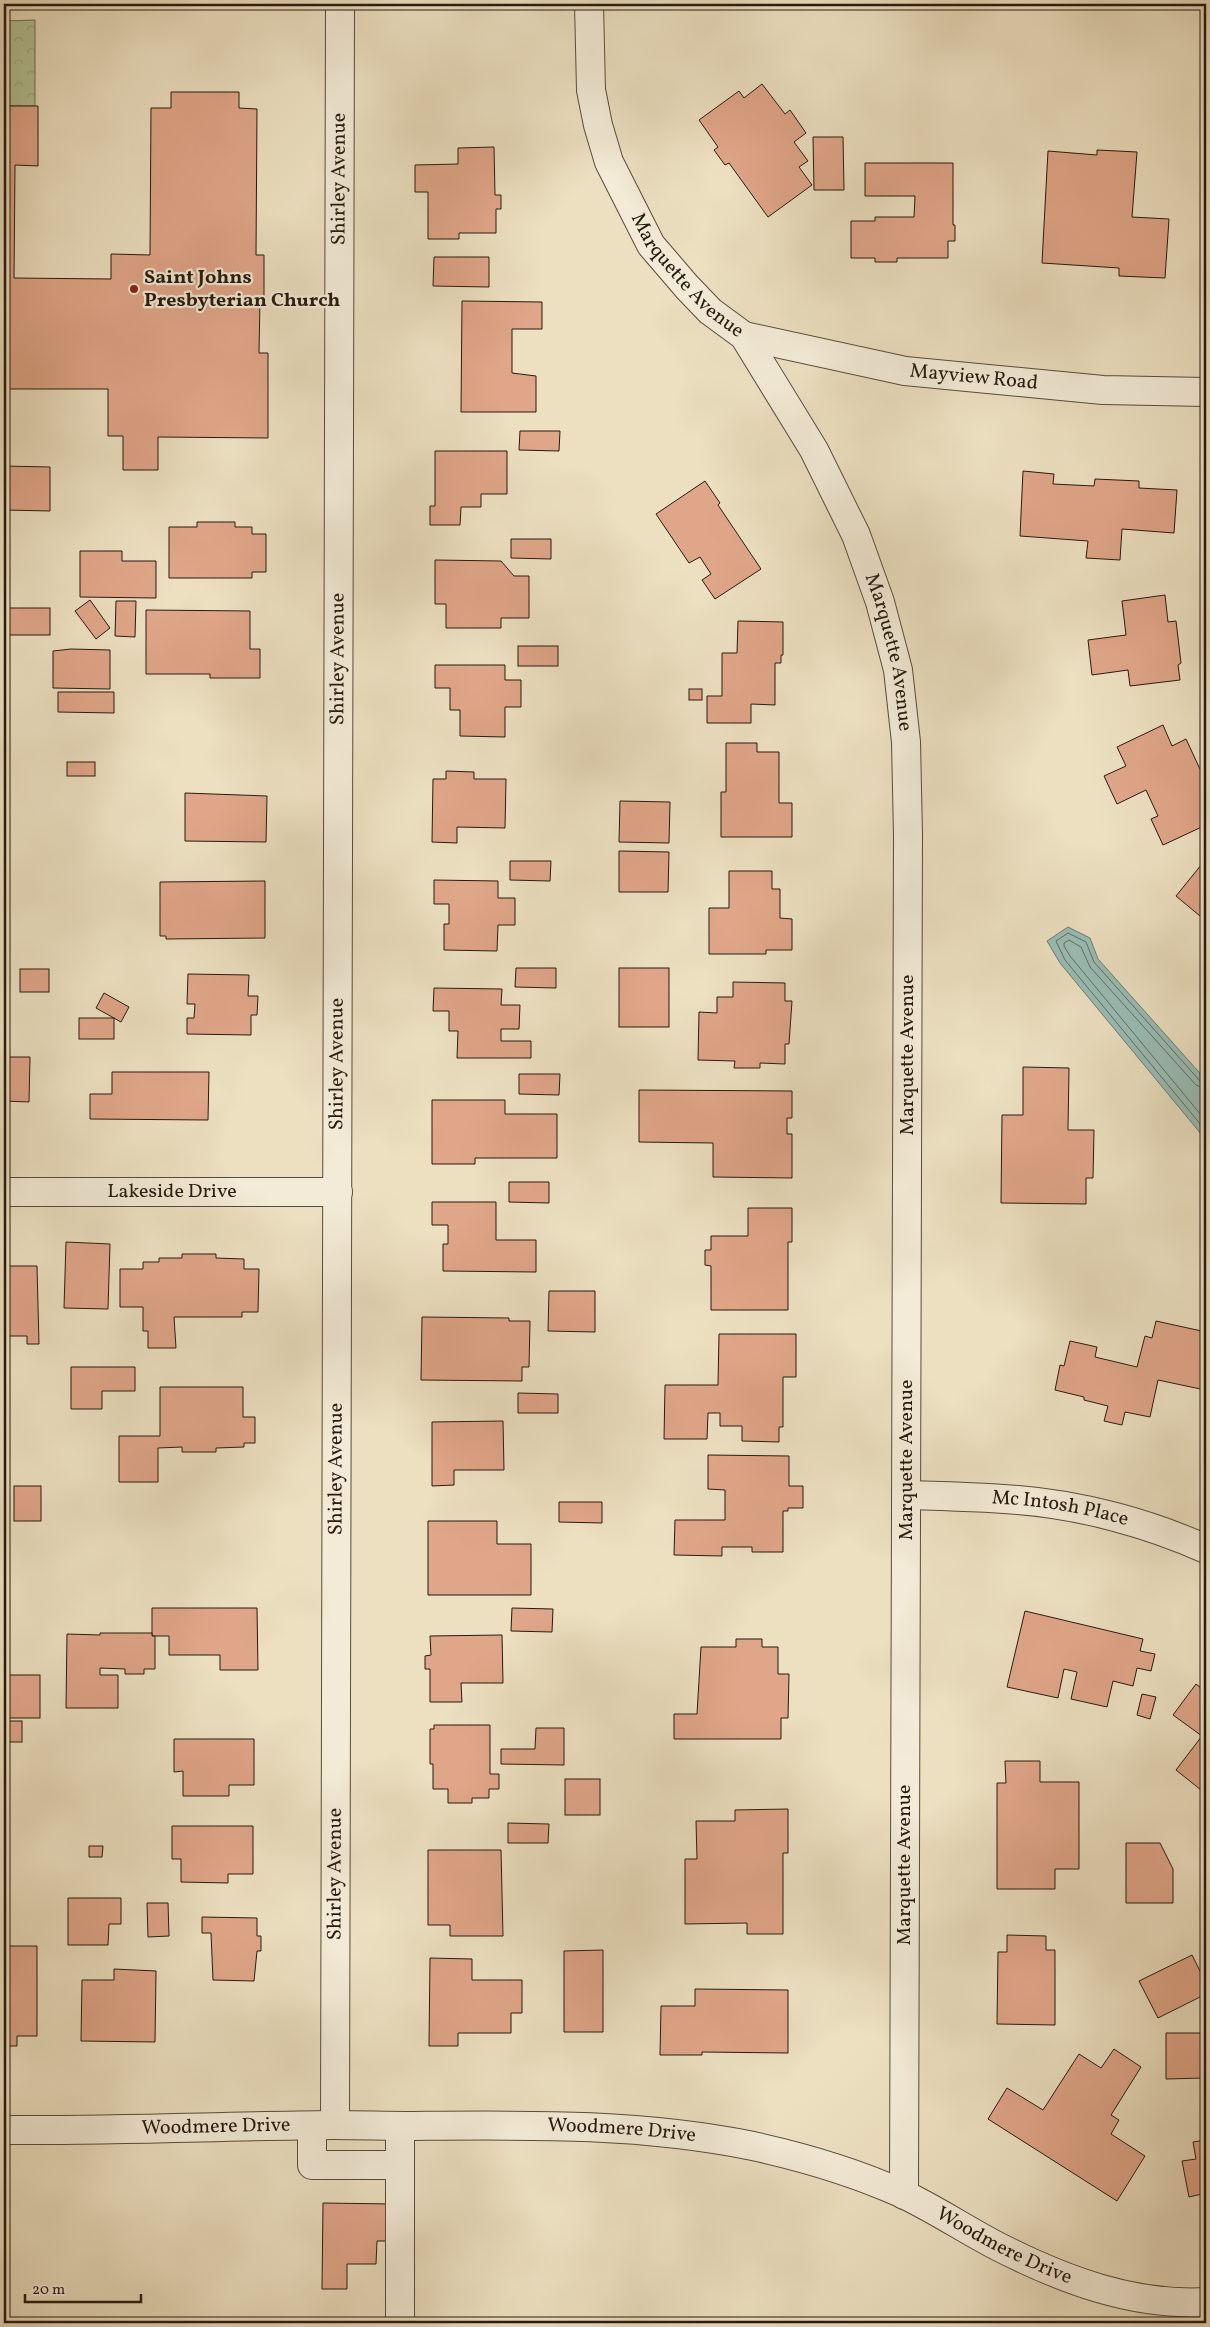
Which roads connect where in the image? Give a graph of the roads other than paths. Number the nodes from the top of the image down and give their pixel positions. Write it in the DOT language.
graph roads {
  1 [pos="340,4"];
  2 [pos="589,4"];
  3 [pos="744,336"];
  4 [pos="1206,392"];
  5 [pos="4,1192"];
  6 [pos="338,1192"];
  7 [pos="907,1495"];
  8 [pos="1206,1549"];
  9 [pos="324,2125"];
  10 [pos="400,2126"];
  11 [pos="4,2130"];
  12 [pos="400,2165"];
  13 [pos="904,2195"];
  14 [pos="1206,2302"];
  15 [pos="400,2323"];
  1 -- 6 [label="street, Shirley Avenue"];
  2 -- 3 [label="street, Marquette Avenue"];
  3 -- 4 [label="street, Mayview Road"];
  3 -- 7 [label="street, Marquette Avenue"];
  5 -- 6 [label="street, Lakeside Drive"];
  6 -- 9 [label="street, Shirley Avenue"];
  7 -- 8 [label="street, Mc Intosh Place"];
  7 -- 13 [label="street, Marquette Avenue"];
  9 -- 10 [label="street, Woodmere Drive"];
  9 -- 11 [label="street, Woodmere Drive"];
  9 -- 12 [label="street, Shirley Avenue"];
  10 -- 12 [label="street"];
  10 -- 13 [label="street, Woodmere Drive"];
  12 -- 15 [label="street"];
  13 -- 14 [label="street, Woodmere Drive"];
}
